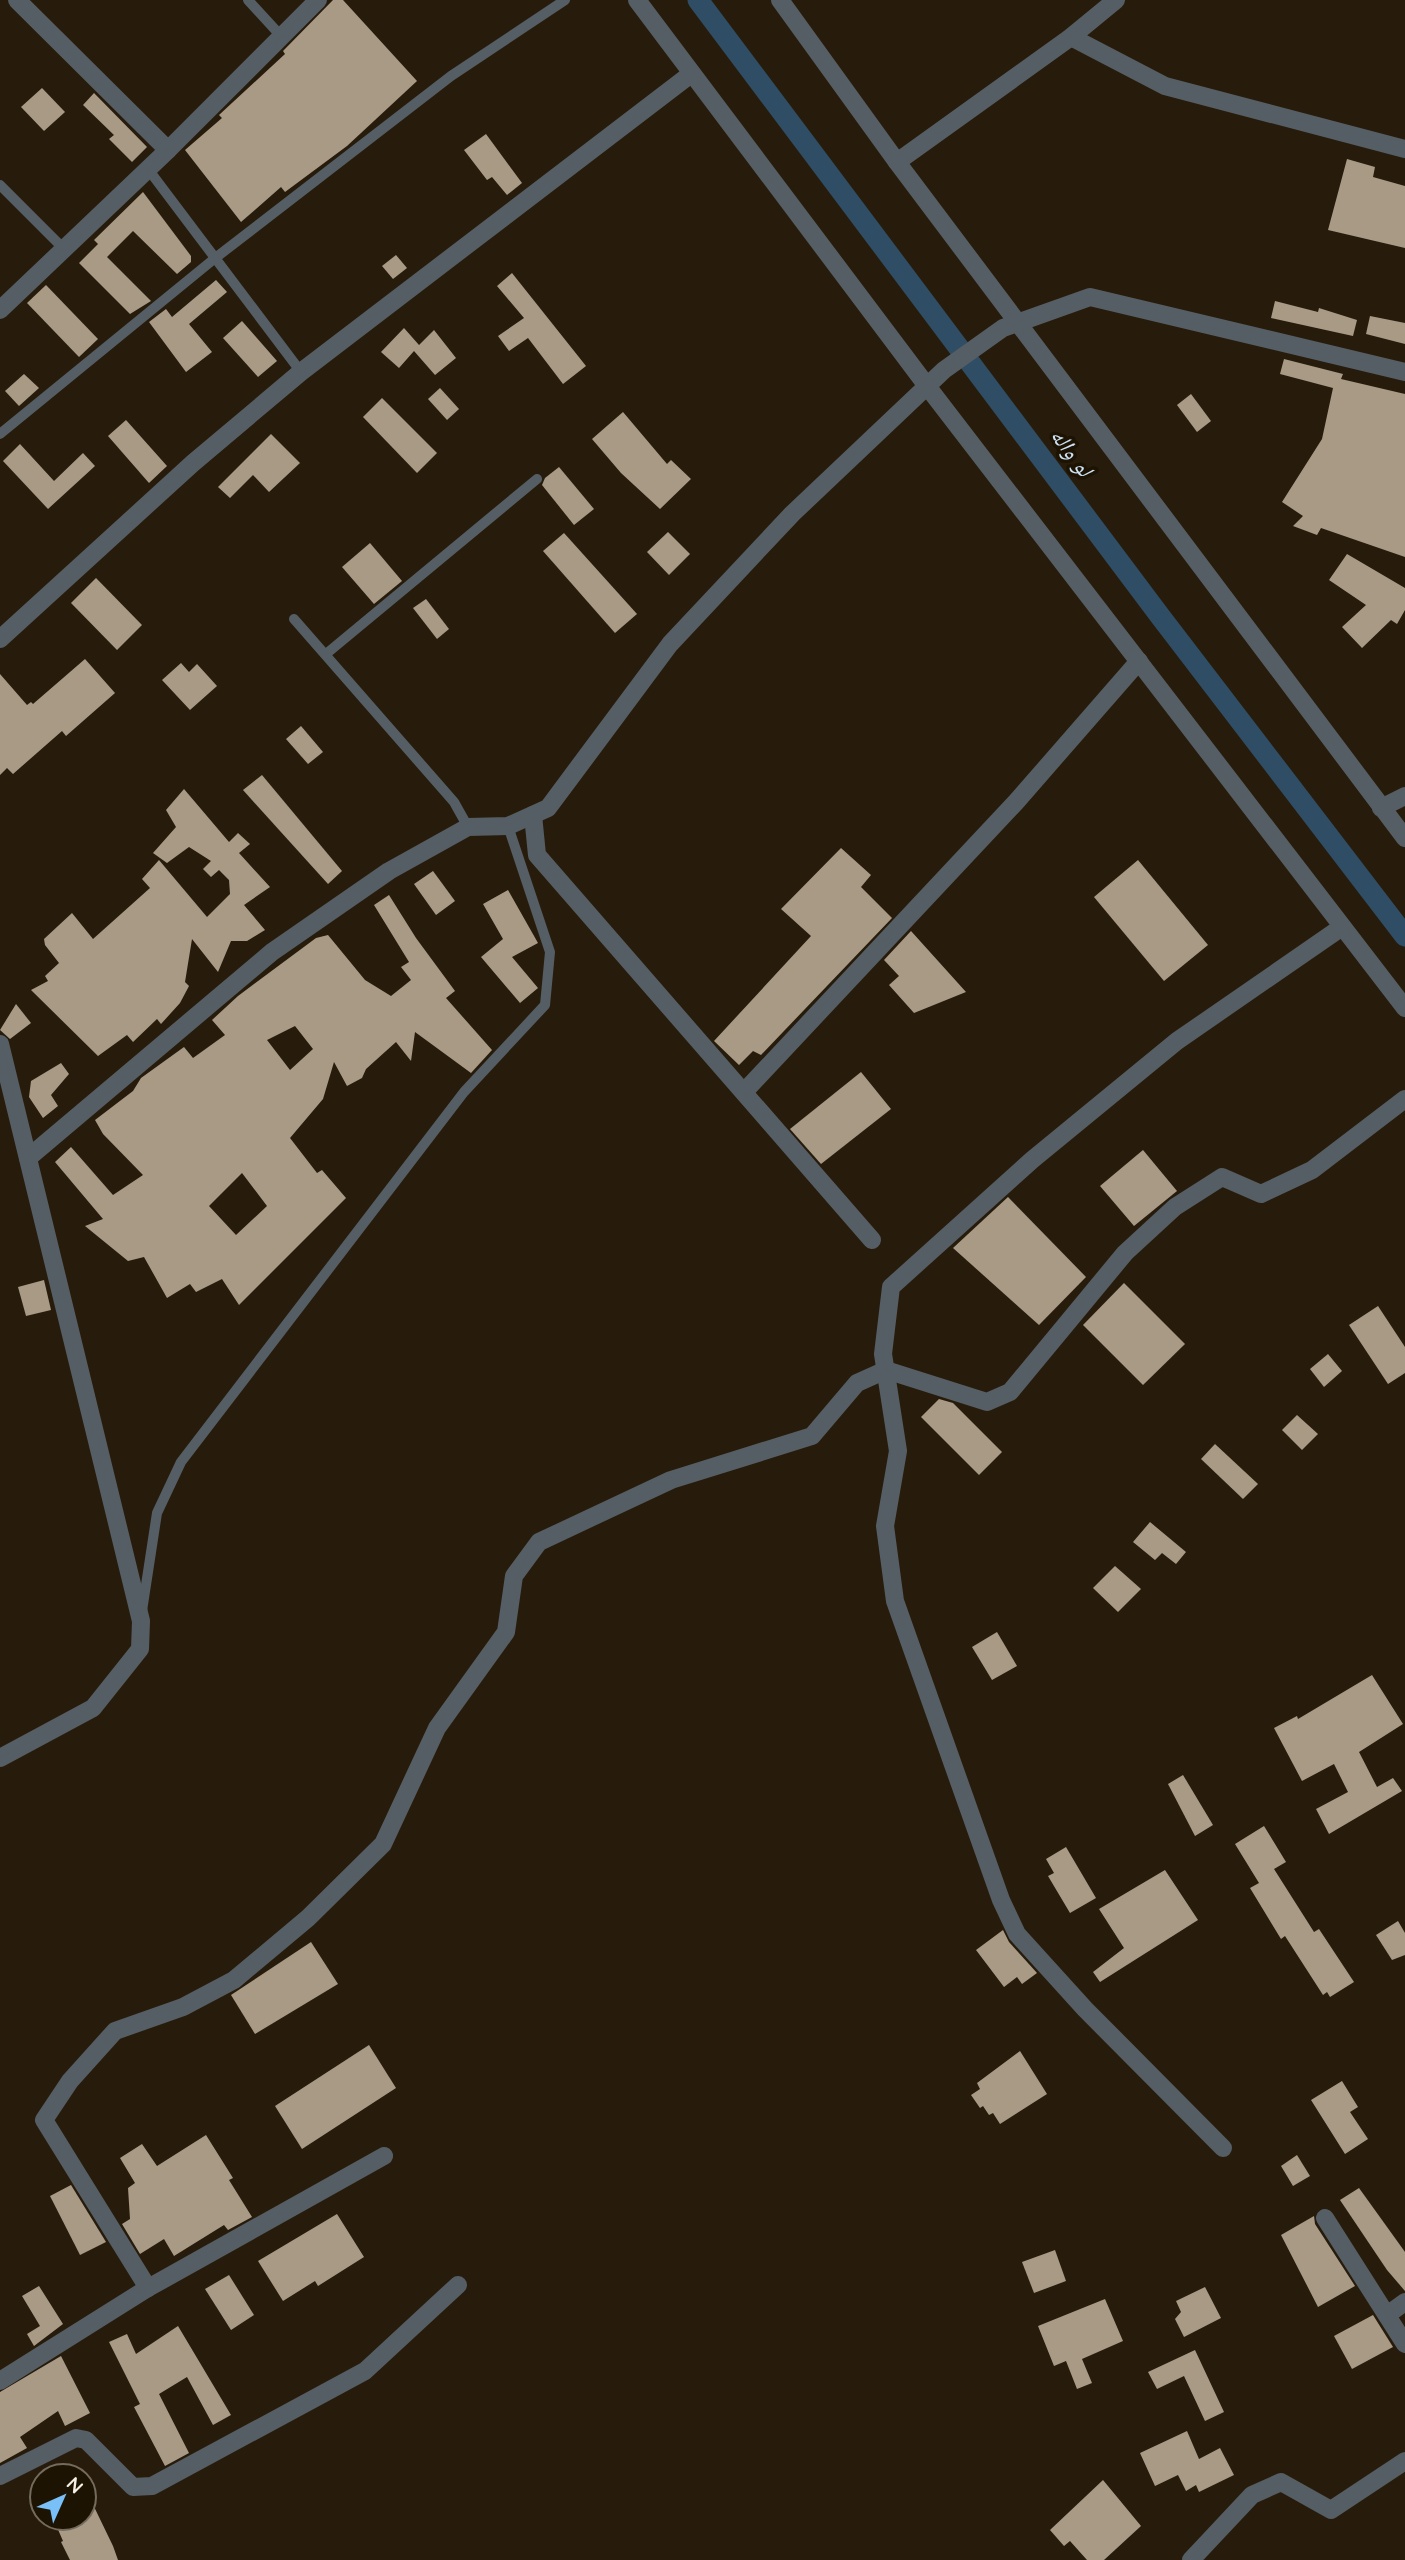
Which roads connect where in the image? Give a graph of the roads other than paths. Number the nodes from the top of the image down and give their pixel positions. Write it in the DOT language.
graph roads {
  1 [pos="17,0"];
  2 [pos="248,0"];
  3 [pos="318,0"];
  4 [pos="565,0"];
  5 [pos="637,0"];
  6 [pos="780,0"];
  7 [pos="1116,0"];
  8 [pos="281,36"];
  9 [pos="1071,37"];
  10 [pos="691,74"];
  11 [pos="1405,149"];
  12 [pos="168,150"];
  13 [pos="897,162"];
  14 [pos="148,169"];
  15 [pos="0,185"];
  16 [pos="64,249"];
  17 [pos="214,259"];
  18 [pos="0,310"];
  19 [pos="1010,324"];
  20 [pos="302,372"];
  21 [pos="1405,372"];
  22 [pos="927,386"];
  23 [pos="0,434"];
  24 [pos="537,480"];
  25 [pos="294,619"];
  26 [pos="0,639"];
  27 [pos="326,654"];
  28 [pos="1139,661"];
  29 [pos="1405,796"];
  30 [pos="1381,808"];
  31 [pos="533,815"];
  32 [pos="508,825"];
  33 [pos="468,827"];
  34 [pos="1405,838"];
  35 [pos="1342,926"];
  36 [pos="1405,1008"];
  37 [pos="0,1044"];
  38 [pos="744,1092"];
  39 [pos="1405,1098"];
  40 [pos="28,1158"];
  41 [pos="872,1240"];
  42 [pos="886,1370"];
  43 [pos="141,1621"];
  44 [pos="0,1758"];
  45 [pos="1223,2148"];
  46 [pos="384,2156"];
  47 [pos="1325,2218"];
  48 [pos="458,2285"];
  49 [pos="148,2288"];
  50 [pos="1405,2302"];
  51 [pos="1387,2315"];
  52 [pos="1405,2344"];
  53 [pos="0,2381"];
  54 [pos="1405,2460"];
  55 [pos="0,2476"];
  56 [pos="1191,2560"];
  1 -- 12 [label="street"];
  2 -- 8 [label="lane"];
  3 -- 8 [label="street"];
  4 -- 17 [label="lane"];
  5 -- 10 [label="street"];
  6 -- 13 [label="street"];
  7 -- 9 [label="street"];
  8 -- 12 [label="street"];
  9 -- 11 [label="street"];
  9 -- 13 [label="street"];
  10 -- 20 [label="street"];
  10 -- 22 [label="street"];
  12 -- 14 [label="street"];
  13 -- 19 [label="street"];
  14 -- 16 [label="street"];
  14 -- 17 [label="lane"];
  15 -- 16 [label="lane"];
  16 -- 18 [label="street"];
  17 -- 20 [label="lane"];
  17 -- 23 [label="lane"];
  19 -- 21 [label="street"];
  19 -- 22 [label="street"];
  19 -- 30 [label="street"];
  20 -- 26 [label="street"];
  22 -- 28 [label="street"];
  22 -- 31 [label="street"];
  24 -- 27 [label="lane"];
  25 -- 27 [label="lane"];
  27 -- 33 [label="lane"];
  28 -- 35 [label="street"];
  28 -- 38 [label="street"];
  29 -- 30 [label="street"];
  30 -- 34 [label="street"];
  31 -- 32 [label="street"];
  31 -- 38 [label="street"];
  32 -- 33 [label="street"];
  32 -- 43 [label="lane"];
  33 -- 40 [label="street"];
  35 -- 36 [label="street"];
  35 -- 42 [label="street"];
  37 -- 40 [label="street"];
  38 -- 41 [label="street"];
  39 -- 42 [label="street"];
  40 -- 43 [label="street"];
  42 -- 45 [label="street"];
  42 -- 49 [label="street"];
  43 -- 44 [label="street"];
  46 -- 49 [label="street"];
  47 -- 51 [label="street"];
  48 -- 55 [label="street"];
  49 -- 53 [label="street"];
  50 -- 51 [label="street"];
  51 -- 52 [label="street"];
  54 -- 56 [label="street"];
}
